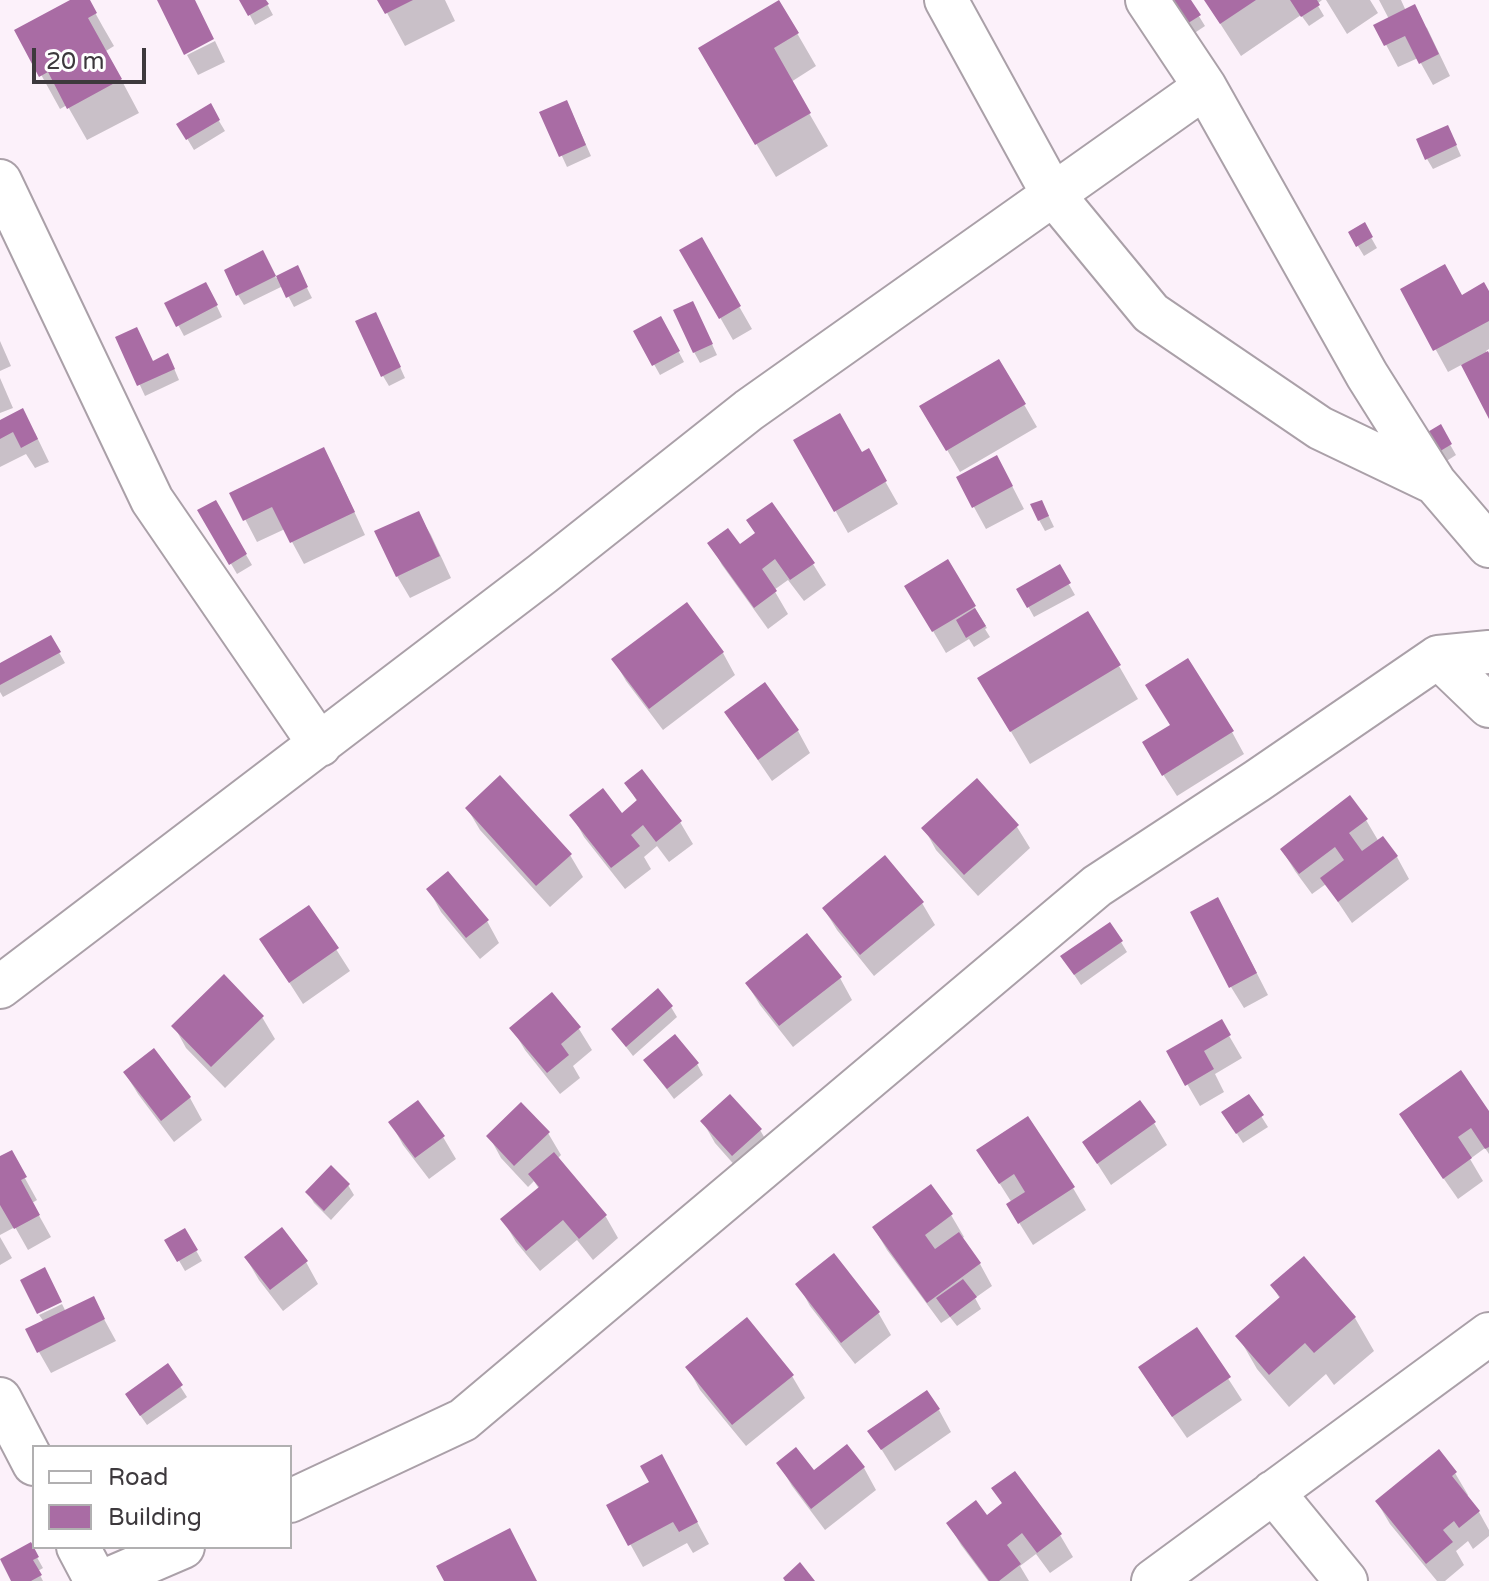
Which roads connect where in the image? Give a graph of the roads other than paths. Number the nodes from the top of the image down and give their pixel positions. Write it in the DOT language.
graph roads {
  1 [pos="946,0"];
  2 [pos="1147,0"];
  3 [pos="1205,87"];
  4 [pos="0,181"];
  5 [pos="1052,193"];
  6 [pos="1435,483"];
  7 [pos="1489,546"];
  8 [pos="1489,652"];
  9 [pos="1438,657"];
  10 [pos="1489,706"];
  11 [pos="320,745"];
  12 [pos="0,987"];
  13 [pos="1489,1334"];
  14 [pos="0,1399"];
  15 [pos="32,1460"];
  16 [pos="1273,1492"];
  17 [pos="292,1500"];
  18 [pos="79,1549"];
  19 [pos="178,1549"];
  20 [pos="96,1581"];
  21 [pos="104,1581"];
  22 [pos="1153,1581"];
  23 [pos="1346,1581"];
  1 -- 5 [label="street"];
  2 -- 3 [label="street"];
  3 -- 5 [label="street"];
  3 -- 6 [label="street"];
  4 -- 11 [label="street"];
  5 -- 6 [label="street"];
  5 -- 11 [label="street"];
  6 -- 7 [label="street"];
  8 -- 9 [label="street"];
  9 -- 10 [label="street"];
  9 -- 17 [label="street"];
  11 -- 12 [label="street"];
  13 -- 16 [label="street"];
  14 -- 15 [label="street"];
  16 -- 22 [label="street"];
  16 -- 23 [label="street"];
  18 -- 20 [label="street"];
  19 -- 21 [label="street"];
}
